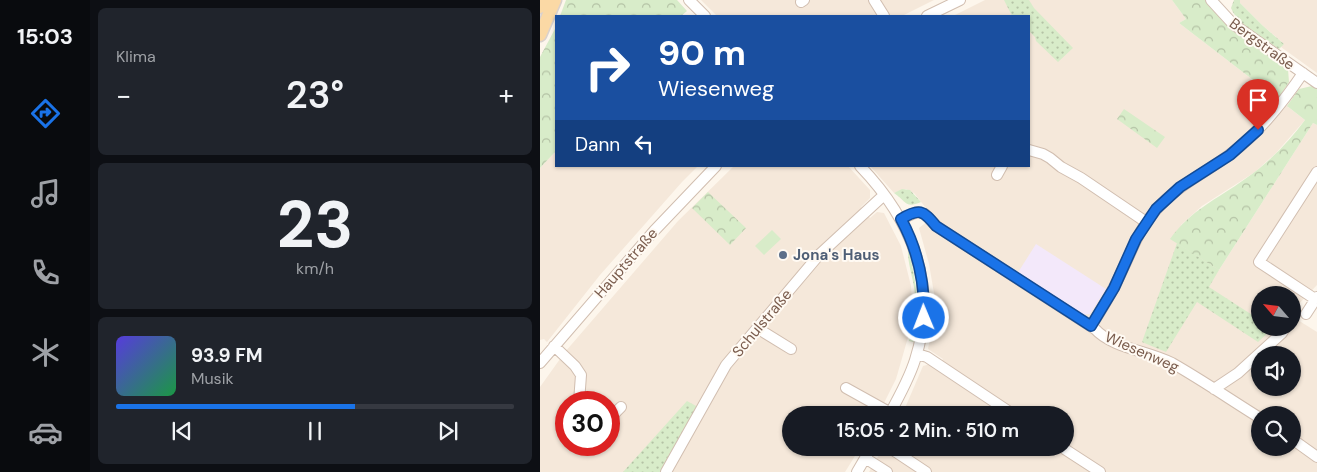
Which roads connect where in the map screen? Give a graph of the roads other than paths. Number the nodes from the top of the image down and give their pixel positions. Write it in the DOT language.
graph roads {
  1 [pos="543,0"];
  2 [pos="555,0"];
  3 [pos="689,0"];
  4 [pos="874,0"];
  5 [pos="960,0"];
  6 [pos="1217,2"];
  7 [pos="540,7"];
  8 [pos="704,15"];
  9 [pos="883,15"];
  10 [pos="930,15"];
  11 [pos="540,35"];
  12 [pos="1303,73"];
  13 [pos="1317,83"];
  14 [pos="1030,150"];
  15 [pos="715,167"];
  16 [pos="861,167"];
  17 [pos="1317,172"];
  18 [pos="884,195"];
  19 [pos="901,219"];
  20 [pos="1146,222"];
  21 [pos="1316,298"];
  22 [pos="1306,314"];
  23 [pos="1091,326"];
  24 [pos="757,328"];
  25 [pos="1279,336"];
  26 [pos="547,349"];
  27 [pos="791,349"];
  28 [pos="917,354"];
  29 [pos="540,362"];
  30 [pos="846,388"];
  31 [pos="1214,389"];
  32 [pos="580,391"];
  33 [pos="876,406"];
  34 [pos="894,406"];
  35 [pos="1000,406"];
  36 [pos="1251,412"];
  37 [pos="1301,445"];
  38 [pos="1074,455"];
  39 [pos="902,456"];
  40 [pos="1317,457"];
  41 [pos="865,458"];
  42 [pos="666,472"];
  43 [pos="857,472"];
  44 [pos="887,472"];
  45 [pos="926,472"];
  46 [pos="1100,472"];
  1 -- 7 [label="main road"];
  2 -- 11 [label="main road"];
  3 -- 8 [label="street"];
  4 -- 9 [label="street"];
  5 -- 10 [label="street"];
  6 -- 12 [label="street, Bergstraße"];
  12 -- 13 [label="street, Bergstraße"];
  12 -- 20 [label="street"];
  14 -- 20 [label="street"];
  15 -- 26 [label="street, Hauptstraße"];
  16 -- 18 [label="street"];
  17 -- 21 [label="street"];
  18 -- 19 [label="street"];
  18 -- 24 [label="street, Schulstraße"];
  19 -- 23 [label="street, Wiesenweg"];
  19 -- 28 [label="street"];
  20 -- 23 [label="street"];
  21 -- 22 [label="street"];
  23 -- 31 [label="street, Wiesenweg"];
  24 -- 27 [label="street"];
  24 -- 42 [label="street, Schulstraße"];
  25 -- 31 [label="street"];
  26 -- 29 [label="street, Hauptstraße"];
  26 -- 32 [label="street"];
  28 -- 34 [label="street"];
  28 -- 35 [label="street"];
  30 -- 33 [label="street"];
  31 -- 36 [label="street, Wiesenweg"];
  37 -- 40 [label="street"];
  38 -- 46 [label="street"];
  39 -- 45 [label="street"];
  41 -- 43 [label="street"];
  41 -- 44 [label="street"];
}
